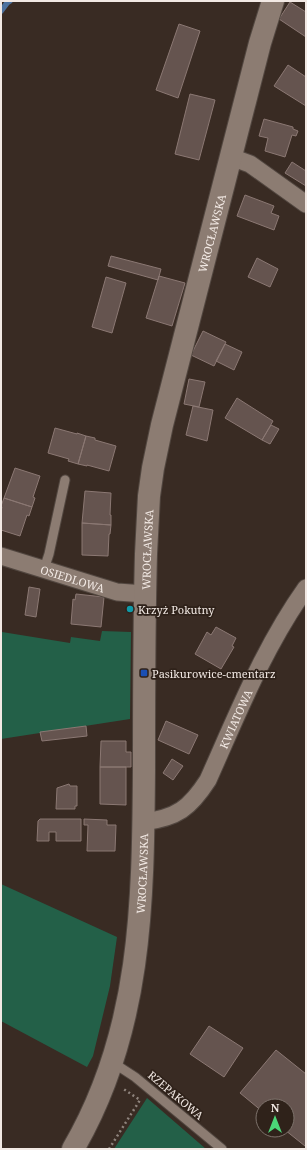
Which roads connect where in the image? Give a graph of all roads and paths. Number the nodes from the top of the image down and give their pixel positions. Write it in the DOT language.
graph roads {
  1 [pos="273,1"];
  2 [pos="231,157"];
  3 [pos="306,204"];
  4 [pos="65,480"];
  5 [pos="1,556"];
  6 [pos="44,569"];
  7 [pos="306,588"];
  8 [pos="145,594"];
  9 [pos="143,822"];
  10 [pos="117,1065"];
  11 [pos="72,1149"];
  12 [pos="109,1149"];
  13 [pos="222,1149"];
  1 -- 2 [label="street, WROCŁAWSKA"];
  2 -- 3 [label="street"];
  2 -- 8 [label="street, WROCŁAWSKA"];
  4 -- 6 [label="lane"];
  5 -- 6 [label="street, OSIEDLOWA"];
  6 -- 8 [label="street, OSIEDLOWA"];
  7 -- 9 [label="street, KWIATOWA"];
  8 -- 9 [label="street, WROCŁAWSKA"];
  9 -- 10 [label="street, WROCŁAWSKA"];
  10 -- 11 [label="street, WROCŁAWSKA"];
  10 -- 12 [label="path"];
  10 -- 13 [label="lane, RZEPAKOWA"];
}
